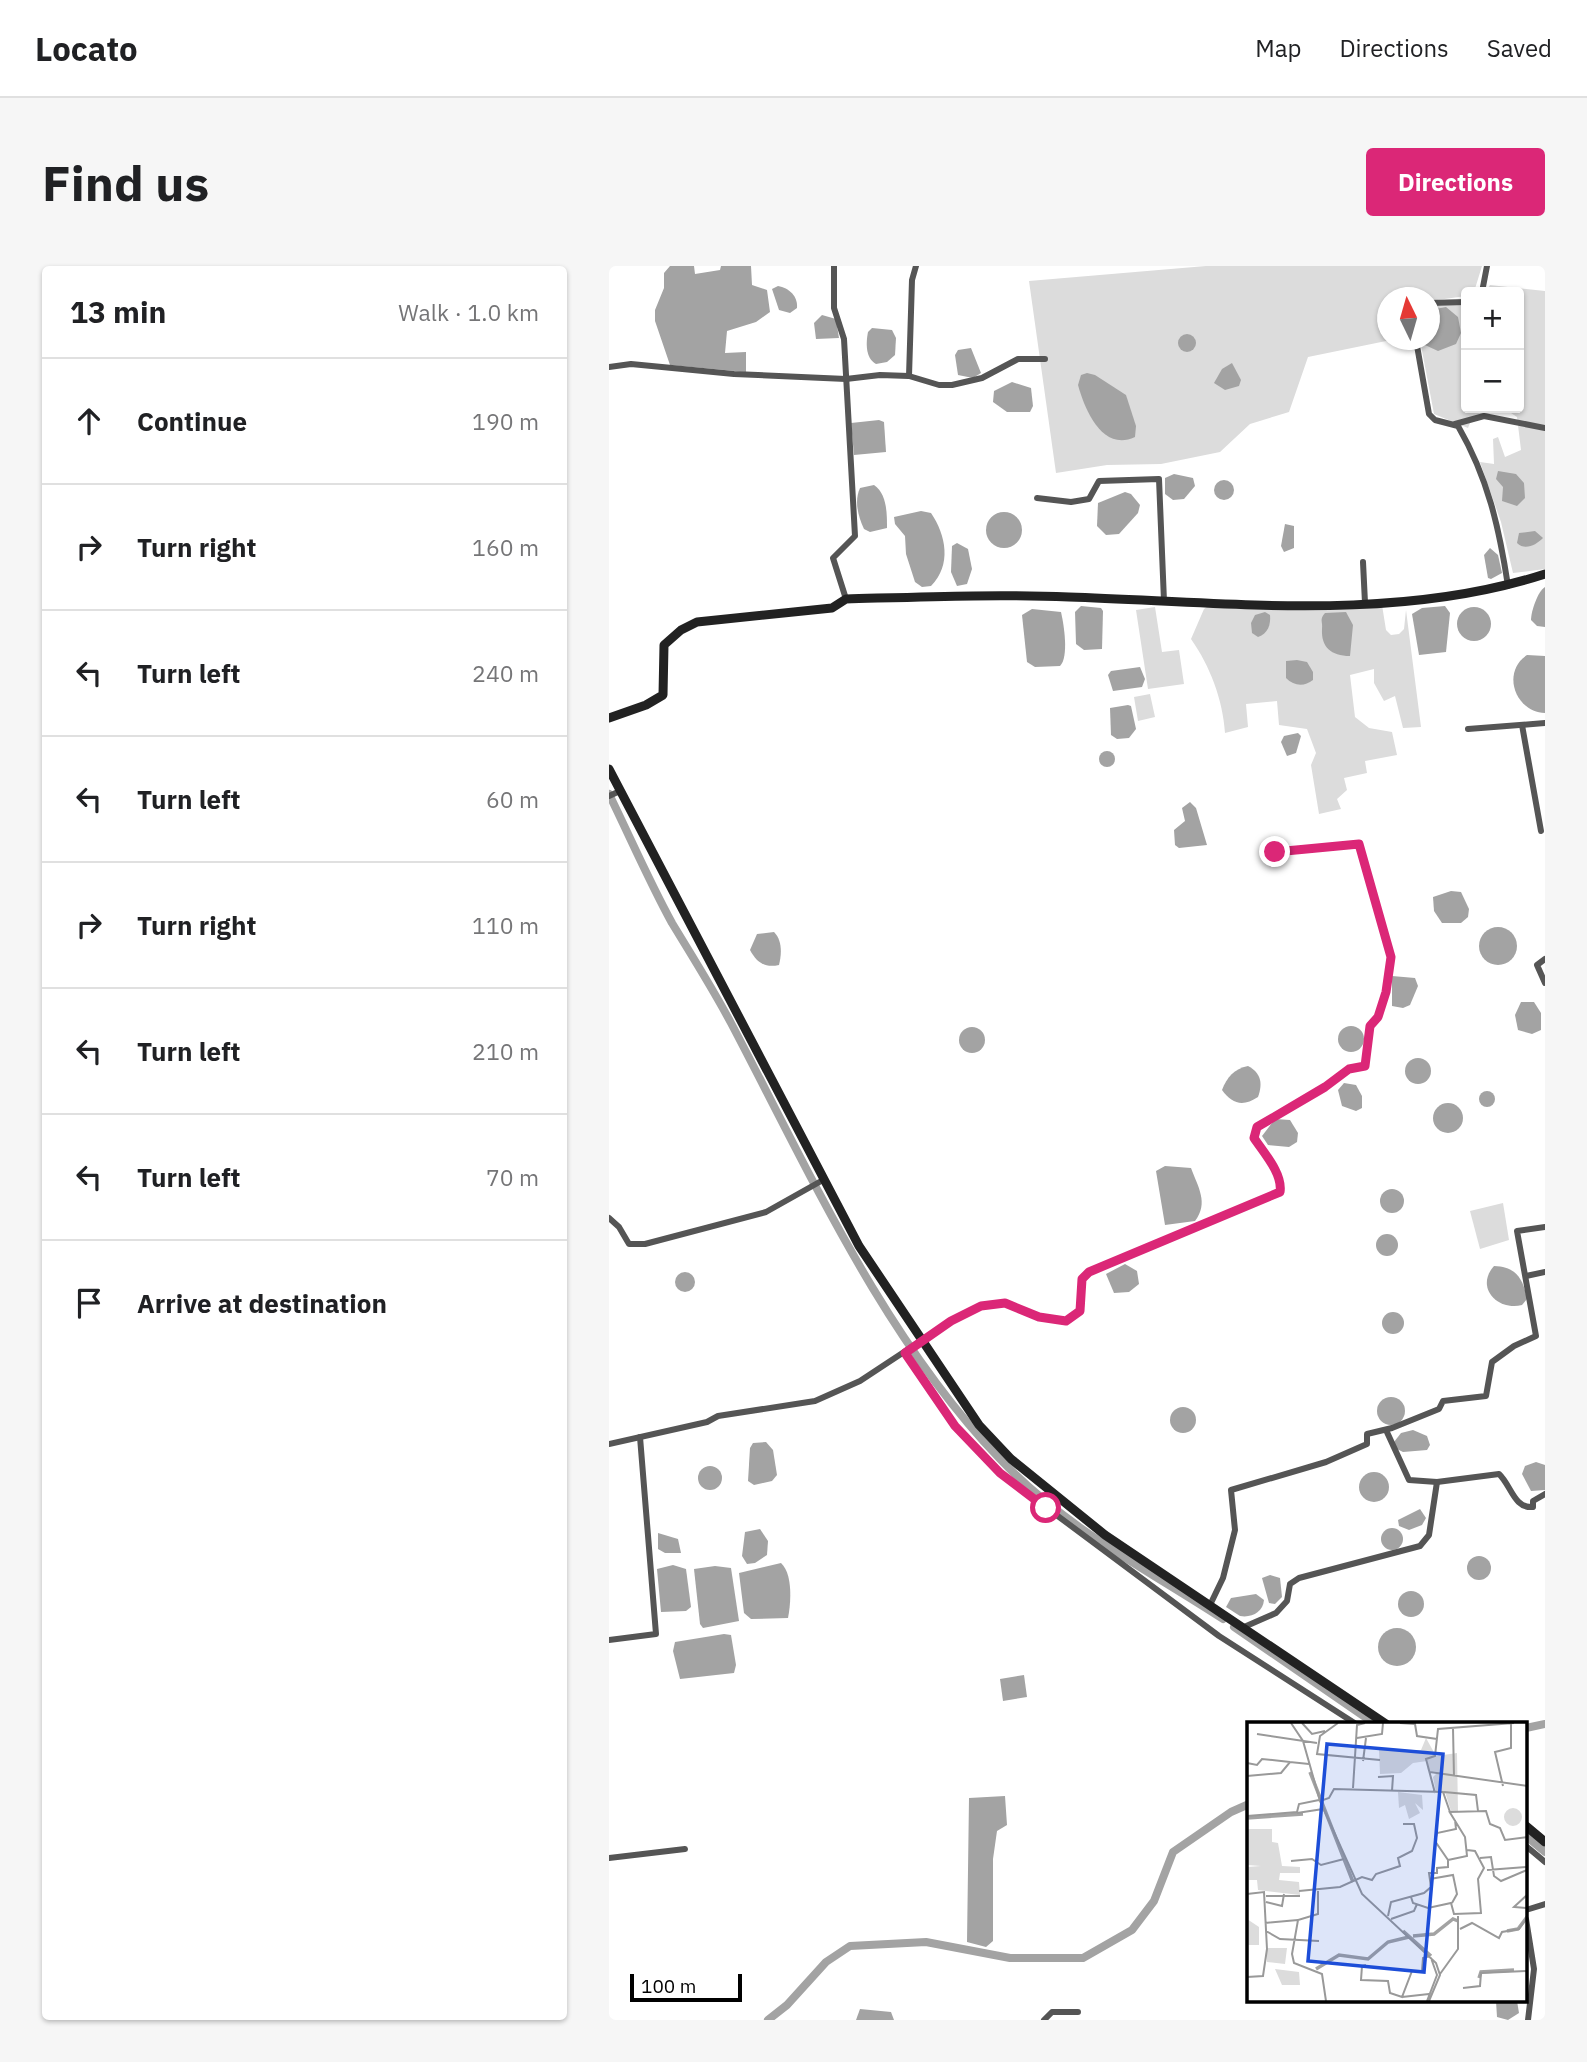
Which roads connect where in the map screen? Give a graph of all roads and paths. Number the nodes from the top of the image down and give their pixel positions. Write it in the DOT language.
graph roads {
  1 [pos="834,266"];
  2 [pos="916,266"];
  3 [pos="1487,266"];
  4 [pos="1483,287"];
  5 [pos="1461,302"];
  6 [pos="1440,303"];
  7 [pos="1418,350"];
  8 [pos="1045,359"];
  9 [pos="609,367"];
  10 [pos="909,376"];
  11 [pos="846,379"];
  12 [pos="1454,424"];
  13 [pos="1545,428"];
  14 [pos="1037,498"];
  15 [pos="1363,562"];
  16 [pos="1545,574"];
  17 [pos="1508,586"];
  18 [pos="846,599"];
  19 [pos="1164,601"];
  20 [pos="1365,603"];
  21 [pos="609,718"];
  22 [pos="1545,723"];
  23 [pos="1522,724"];
  24 [pos="1468,729"];
  25 [pos="609,769"];
  26 [pos="620,791"];
  27 [pos="609,796"];
  28 [pos="1541,831"];
  29 [pos="1275,852"];
  30 [pos="1545,960"];
  31 [pos="1545,983"];
  32 [pos="823,1180"];
  33 [pos="609,1218"];
  34 [pos="1545,1227"];
  35 [pos="1545,1272"];
  36 [pos="1526,1276"];
  37 [pos="923,1339"];
  38 [pos="905,1353"];
  39 [pos="1386,1430"];
  40 [pos="640,1437"];
  41 [pos="609,1444"];
  42 [pos="1437,1482"];
  43 [pos="1545,1494"];
  44 [pos="1210,1605"];
  45 [pos="1244,1627"];
  46 [pos="609,1640"];
  47 [pos="1353,1722"];
  48 [pos="1384,1722"];
  49 [pos="1527,1827"];
  50 [pos="1545,1842"];
  51 [pos="1527,1847"];
  52 [pos="685,1849"];
  53 [pos="609,1858"];
  54 [pos="1545,1862"];
  55 [pos="1545,1904"];
  56 [pos="1527,1910"];
  57 [pos="1527,1925"];
  58 [pos="1078,2012"];
  59 [pos="1044,2020"];
  60 [pos="1528,2020"];
  1 -- 11 [label="street"];
  2 -- 10 [label="street"];
  3 -- 4 [label="street"];
  5 -- 6 [label="street"];
  7 -- 12 [label="street"];
  8 -- 10 [label="street"];
  9 -- 11 [label="street"];
  10 -- 11 [label="street"];
  11 -- 18 [label="street"];
  12 -- 13 [label="street"];
  12 -- 17 [label="street"];
  14 -- 19 [label="street"];
  15 -- 20 [label="street"];
  16 -- 17 [label="street"];
  17 -- 20 [label="street"];
  18 -- 19 [label="street"];
  18 -- 21 [label="street"];
  19 -- 20 [label="street"];
  22 -- 23 [label="street"];
  23 -- 24 [label="street"];
  23 -- 28 [label="street"];
  25 -- 26 [label="street"];
  26 -- 27 [label="street"];
  26 -- 32 [label="street"];
  29 -- 37 [label="street"];
  30 -- 31 [label="street"];
  32 -- 33 [label="street"];
  32 -- 37 [label="street"];
  34 -- 36 [label="street"];
  35 -- 36 [label="street"];
  36 -- 39 [label="street"];
  37 -- 38 [label="street"];
  37 -- 44 [label="street"];
  38 -- 40 [label="street"];
  38 -- 47 [label="street"];
  39 -- 42 [label="street"];
  39 -- 44 [label="street"];
  40 -- 41 [label="street"];
  40 -- 46 [label="street"];
  42 -- 43 [label="street"];
  42 -- 45 [label="street"];
  44 -- 45 [label="street"];
  45 -- 48 [label="street"];
  49 -- 50 [label="street"];
  51 -- 54 [label="street"];
  52 -- 53 [label="street"];
  55 -- 56 [label="street"];
  57 -- 60 [label="street"];
  58 -- 59 [label="street"];
}
